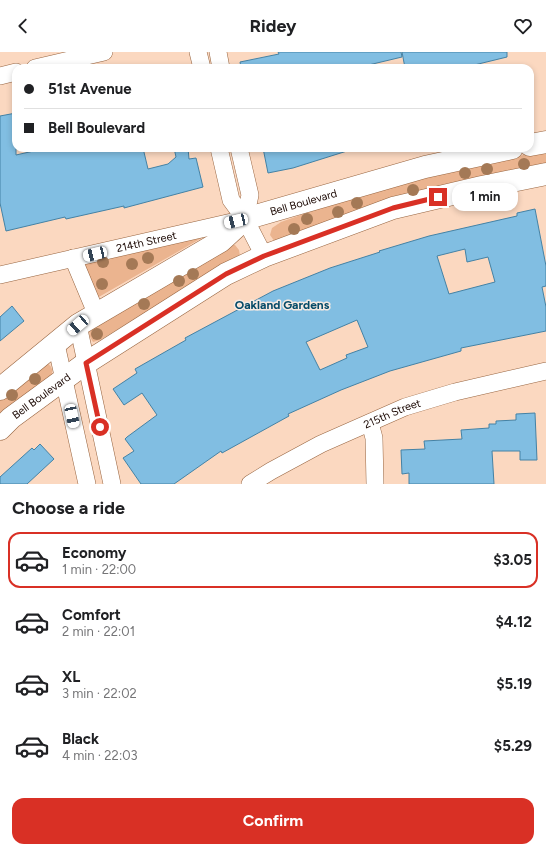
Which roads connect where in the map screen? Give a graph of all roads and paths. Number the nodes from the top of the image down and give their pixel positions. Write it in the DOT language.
graph roads {
  1 [pos="104,52"];
  2 [pos="198,52"];
  3 [pos="218,52"];
  4 [pos="52,64"];
  5 [pos="201,64"];
  6 [pos="220,64"];
  7 [pos="12,73"];
  8 [pos="0,76"];
  9 [pos="546,142"];
  10 [pos="534,144"];
  11 [pos="220,152"];
  12 [pos="240,152"];
  13 [pos="494,152"];
  14 [pos="546,174"];
  15 [pos="245,219"];
  16 [pos="264,256"];
  17 [pos="73,258"];
  18 [pos="0,275"];
  19 [pos="96,313"];
  20 [pos="78,325"];
  21 [pos="56,344"];
  22 [pos="86,363"];
  23 [pos="546,371"];
  24 [pos="64,380"];
  25 [pos="0,389"];
  26 [pos="370,423"];
  27 [pos="0,429"];
  28 [pos="87,484"];
  29 [pos="112,484"];
  30 [pos="250,484"];
  31 [pos="375,484"];
  1 -- 4 [label="street"];
  2 -- 5 [label="street"];
  3 -- 6 [label="street"];
  7 -- 8 [label="street"];
  9 -- 10 [label="street"];
  11 -- 15 [label="street"];
  12 -- 15 [label="street"];
  13 -- 15 [label="street, Bell Boulevard"];
  14 -- 16 [label="street, Bell Boulevard"];
  15 -- 16 [label="street"];
  15 -- 17 [label="street, 214th Street"];
  15 -- 19 [label="street, Bell Boulevard"];
  16 -- 22 [label="street, Bell Boulevard"];
  17 -- 18 [label="street, 214th Street"];
  17 -- 19 [label="street"];
  19 -- 20 [label="street, Bell Boulevard"];
  20 -- 21 [label="street, Bell Boulevard"];
  20 -- 22 [label="street"];
  21 -- 24 [label="street"];
  21 -- 25 [label="street, Bell Boulevard"];
  22 -- 24 [label="street, Bell Boulevard"];
  22 -- 29 [label="street"];
  23 -- 26 [label="street, 215th Street"];
  24 -- 27 [label="street, Bell Boulevard"];
  24 -- 28 [label="street"];
  26 -- 30 [label="street, 215th Street"];
  26 -- 31 [label="street"];
}
